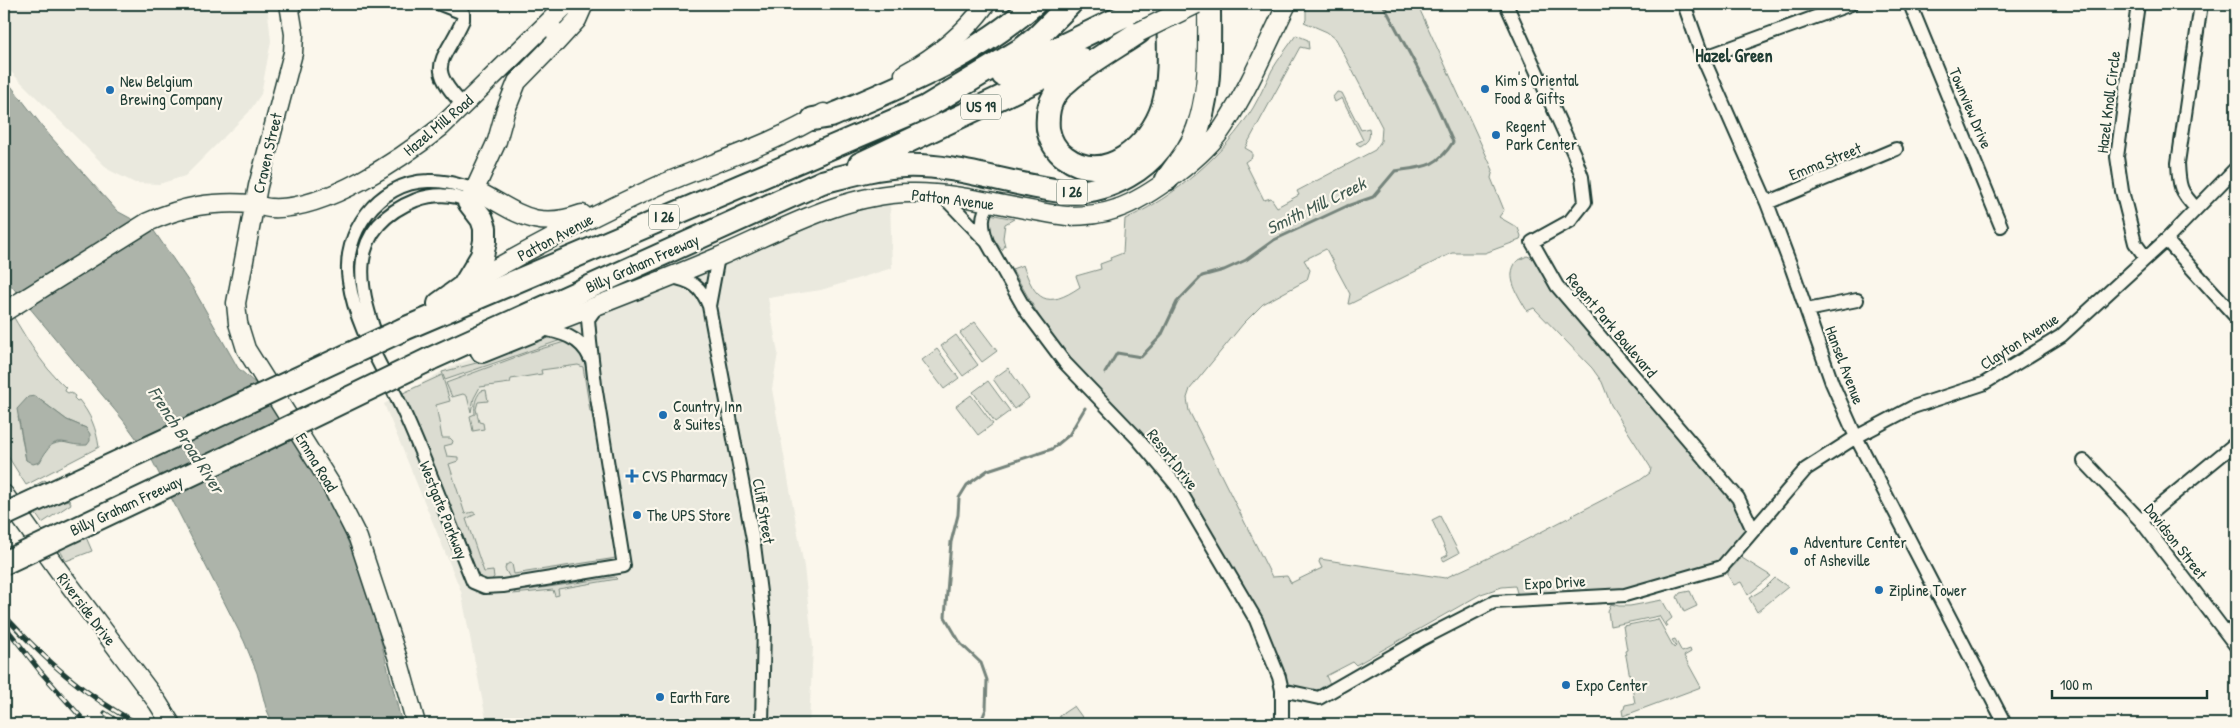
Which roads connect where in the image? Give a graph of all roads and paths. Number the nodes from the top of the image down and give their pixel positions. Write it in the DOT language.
graph roads {
  1 [pos="289,4"];
  2 [pos="440,4"];
  3 [pos="568,4"];
  4 [pos="584,4"];
  5 [pos="986,4"];
  6 [pos="1034,4"];
  7 [pos="1070,4"];
  8 [pos="1168,4"];
  9 [pos="1186,4"];
  10 [pos="1196,4"];
  11 [pos="1209,4"];
  12 [pos="1287,4"];
  13 [pos="1506,4"];
  14 [pos="1684,4"];
  15 [pos="1851,4"];
  16 [pos="1910,4"];
  17 [pos="2138,4"];
  18 [pos="2201,4"];
  19 [pos="1143,6"];
  20 [pos="548,23"];
  21 [pos="1139,32"];
  22 [pos="555,44"];
  23 [pos="1703,58"];
  24 [pos="464,106"];
  25 [pos="926,107"];
  26 [pos="813,120"];
  27 [pos="1896,149"];
  28 [pos="492,152"];
  29 [pos="2236,168"];
  30 [pos="1167,179"];
  31 [pos="822,182"];
  32 [pos="941,194"];
  33 [pos="471,195"];
  34 [pos="499,202"];
  35 [pos="990,203"];
  36 [pos="1766,203"];
  37 [pos="255,204"];
  38 [pos="616,206"];
  39 [pos="2196,208"];
  40 [pos="2001,226"];
  41 [pos="2166,240"];
  42 [pos="987,242"];
  43 [pos="718,257"];
  44 [pos="2146,258"];
  45 [pos="670,276"];
  46 [pos="464,286"];
  47 [pos="1857,300"];
  48 [pos="598,305"];
  49 [pos="710,306"];
  50 [pos="1807,310"];
  51 [pos="4,312"];
  52 [pos="2236,317"];
  53 [pos="539,328"];
  54 [pos="404,329"];
  55 [pos="430,359"];
  56 [pos="592,362"];
  57 [pos="406,416"];
  58 [pos="1856,437"];
  59 [pos="2236,443"];
  60 [pos="2084,461"];
  61 [pos="1806,469"];
  62 [pos="4,494"];
  63 [pos="4,515"];
  64 [pos="2140,521"];
  65 [pos="1753,530"];
  66 [pos="4,563"];
  67 [pos="2236,646"];
  68 [pos="1282,690"];
  69 [pos="171,724"];
  70 [pos="416,724"];
  71 [pos="762,724"];
  72 [pos="1282,724"];
  73 [pos="2005,724"];
  1 -- 37 [label="street, Craven Street"];
  2 -- 24 [label="street"];
  3 -- 20 [label="street, Hazel Mill Road"];
  4 -- 22 [label="street"];
  5 -- 26 [label="street, Patton Avenue"];
  6 -- 26 [label="highway"];
  7 -- 25 [label="highway, Billy Graham Freeway / I 26"];
  8 -- 21 [label="highway"];
  9 -- 31 [label="highway, Billy Graham Freeway / I 26"];
  10 -- 21 [label="main road, US 19, bridge"];
  11 -- 30 [label="highway"];
  12 -- 30 [label="street, Patton Avenue"];
  13 -- 65 [label="street, Regent Park Boulevard"];
  14 -- 23 [label="street, Hansel Avenue"];
  15 -- 23 [label="street"];
  16 -- 40 [label="street, Townview Drive"];
  17 -- 44 [label="street, Hazel Knoll Circle"];
  18 -- 39 [label="street"];
  19 -- 25 [label="highway, US 19"];
  20 -- 22 [label="street"];
  20 -- 24 [label="street, Hazel Mill Road"];
  21 -- 31 [label="highway, US 19"];
  22 -- 28 [label="street"];
  23 -- 36 [label="street, Hansel Avenue"];
  24 -- 37 [label="street, Hazel Mill Road"];
  25 -- 54 [label="highway, Billy Graham Freeway / I 26"];
  26 -- 38 [label="street, Patton Avenue"];
  27 -- 36 [label="street, Emma Street"];
  28 -- 33 [label="street"];
  28 -- 34 [label="street"];
  29 -- 39 [label="street, Clayton Avenue"];
  30 -- 35 [label="street, Patton Avenue"];
  31 -- 55 [label="highway, Billy Graham Freeway / I 26"];
  32 -- 35 [label="street, Patton Avenue"];
  32 -- 42 [label="street, Resort Drive"];
  32 -- 43 [label="street, Patton Avenue"];
  33 -- 34 [label="street"];
  33 -- 46 [label="highway"];
  33 -- 57 [label="street"];
  33 -- 57 [label="street, Westgate Parkway"];
  34 -- 38 [label="street"];
  35 -- 42 [label="street, Resort Drive"];
  36 -- 50 [label="street, Hansel Avenue"];
  37 -- 51 [label="street, Craven Street"];
  37 -- 70 [label="street, Emma Road"];
  38 -- 46 [label="street, Patton Avenue"];
  39 -- 41 [label="street, Clayton Avenue"];
  41 -- 44 [label="street, Clayton Avenue"];
  41 -- 52 [label="street"];
  42 -- 68 [label="street, Resort Drive"];
  43 -- 45 [label="street, Patton Avenue"];
  43 -- 49 [label="street, Cliff Street"];
  44 -- 58 [label="street, Clayton Avenue"];
  45 -- 48 [label="street, Patton Avenue"];
  45 -- 49 [label="street, Cliff Street"];
  46 -- 54 [label="highway"];
  47 -- 50 [label="street"];
  48 -- 53 [label="street, Patton Avenue"];
  48 -- 56 [label="street, Westgate Parkway"];
  49 -- 71 [label="street, Cliff Street"];
  50 -- 58 [label="street, Hansel Avenue"];
  53 -- 55 [label="highway"];
  53 -- 56 [label="street, Westgate Parkway"];
  54 -- 63 [label="highway, Billy Graham Freeway / I 26, bridge"];
  55 -- 66 [label="highway, Billy Graham Freeway / I 26, bridge"];
  56 -- 57 [label="street, Westgate Parkway"];
  58 -- 61 [label="street, Clayton Avenue"];
  58 -- 73 [label="street, Hansel Avenue"];
  59 -- 64 [label="street"];
  60 -- 64 [label="street, Davidson Street"];
  61 -- 65 [label="street, Expo Drive"];
  62 -- 69 [label="street, Riverside Drive"];
  64 -- 67 [label="street, Davidson Street"];
  65 -- 68 [label="street, Expo Drive"];
  68 -- 72 [label="street, Resort Drive"];
}
